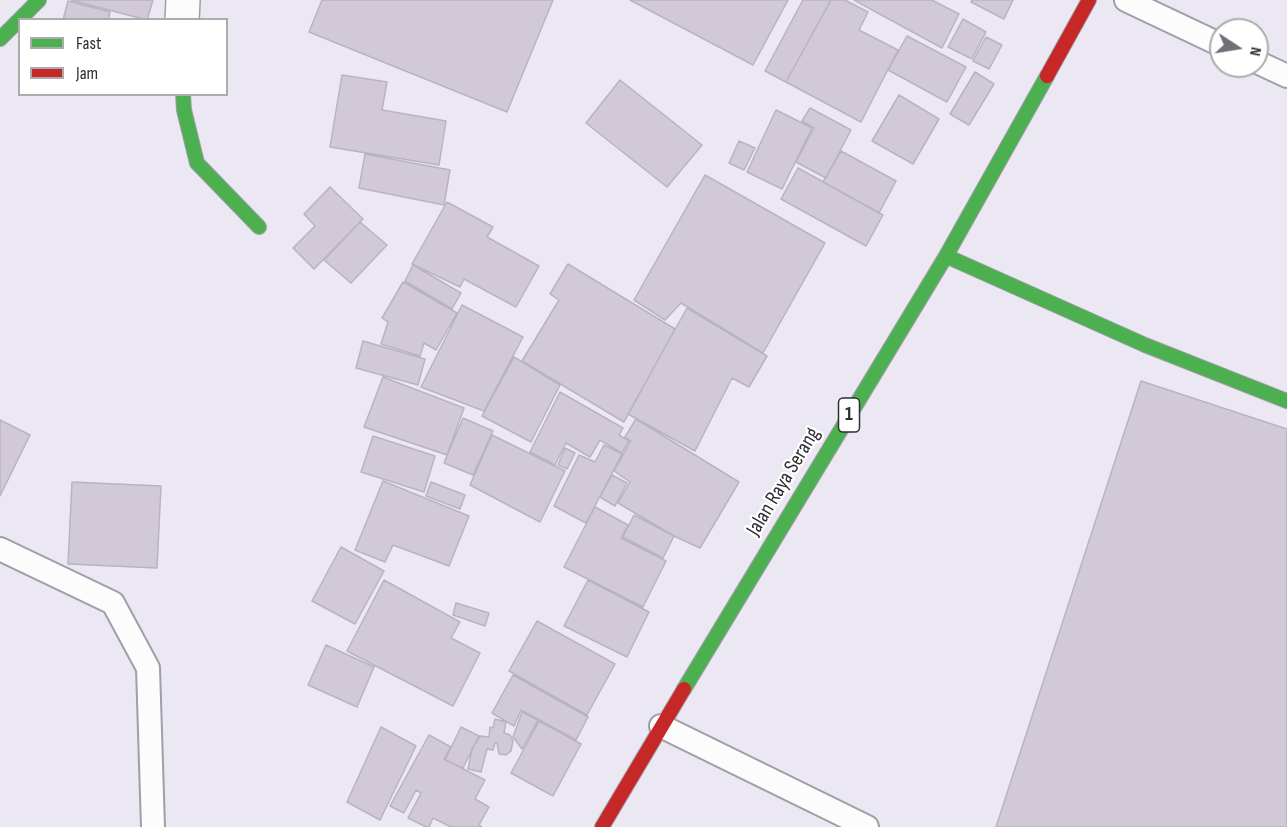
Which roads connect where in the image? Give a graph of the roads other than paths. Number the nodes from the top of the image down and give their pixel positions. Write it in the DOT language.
graph roads {
  1 [pos="39,0"];
  2 [pos="183,0"];
  3 [pos="1089,0"];
  4 [pos="1126,0"];
  5 [pos="21,18"];
  6 [pos="182,18"];
  7 [pos="18,21"];
  8 [pos="0,39"];
  9 [pos="1209,39"];
  10 [pos="1269,68"];
  11 [pos="1287,76"];
  12 [pos="183,96"];
  13 [pos="259,227"];
  14 [pos="946,256"];
  15 [pos="1287,402"];
  16 [pos="0,549"];
  17 [pos="661,726"];
  18 [pos="153,827"];
  19 [pos="602,827"];
  20 [pos="867,827"];
  1 -- 5 [label="main road"];
  2 -- 6 [label="street"];
  3 -- 14 [label="main road, Jalan Raya Serang / 1"];
  4 -- 9 [label="lane"];
  7 -- 8 [label="main road"];
  10 -- 11 [label="lane"];
  12 -- 13 [label="main road"];
  14 -- 15 [label="main road"];
  14 -- 17 [label="main road, Jalan Raya Serang / 1"];
  16 -- 18 [label="lane"];
  17 -- 19 [label="main road, Jalan Raya Serang / 1"];
  17 -- 20 [label="lane"];
}
